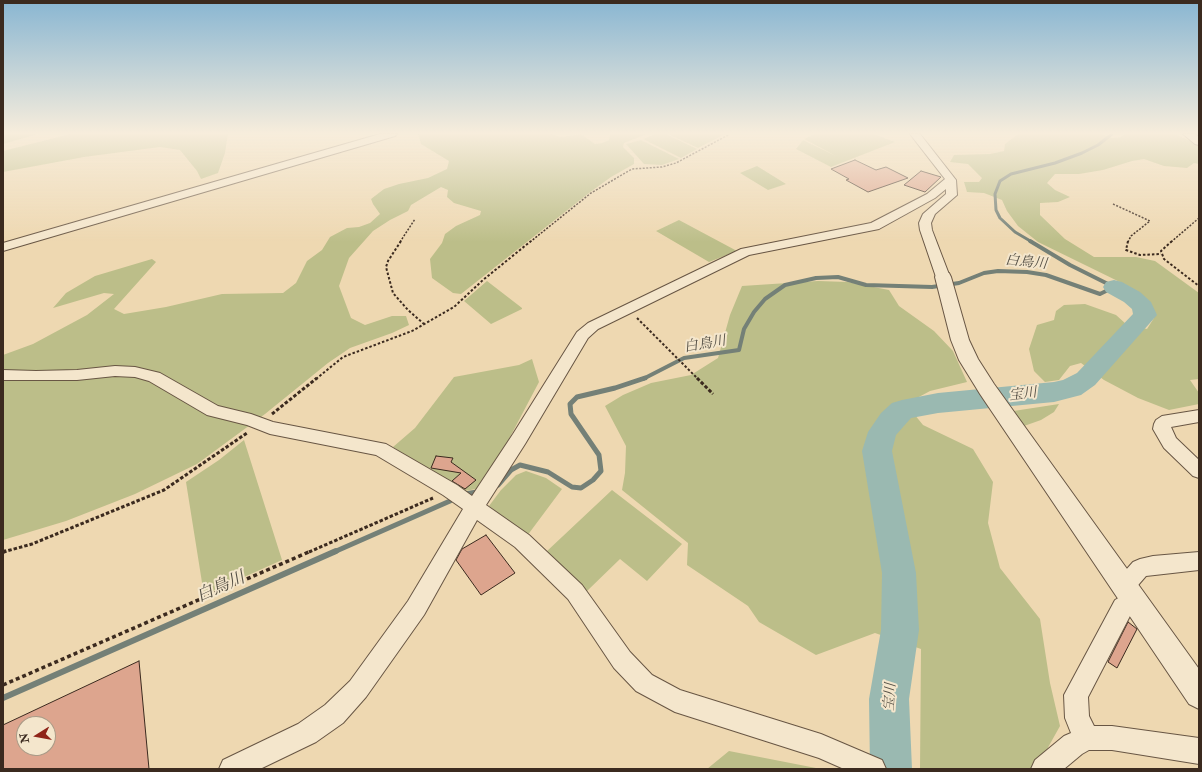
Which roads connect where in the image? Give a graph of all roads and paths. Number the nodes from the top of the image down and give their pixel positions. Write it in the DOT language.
graph roads {
  1 [pos="268,170"];
  2 [pos="630,170"];
  3 [pos="943,170"];
  4 [pos="951,180"];
  5 [pos="1113,204"];
  6 [pos="1199,218"];
  7 [pos="415,219"];
  8 [pos="3,247"];
  9 [pos="1161,254"];
  10 [pos="945,282"];
  11 [pos="1199,286"];
  12 [pos="627,308"];
  13 [pos="424,324"];
  14 [pos="3,375"];
  15 [pos="713,394"];
  16 [pos="1199,416"];
  17 [pos="260,423"];
  18 [pos="1199,471"];
  19 [pos="450,490"];
  20 [pos="474,507"];
  21 [pos="3,552"];
  22 [pos="1199,562"];
  23 [pos="1129,594"];
  24 [pos="3,685"];
  25 [pos="1199,694"];
  26 [pos="1086,738"];
  27 [pos="1199,751"];
  28 [pos="865,766"];
  29 [pos="232,769"];
  30 [pos="1044,769"];
  1 -- 8 [label="street"];
  2 -- 13 [label="path"];
  3 -- 4 [label="street"];
  4 -- 10 [label="street"];
  4 -- 12 [label="street"];
  5 -- 9 [label="path"];
  6 -- 9 [label="path"];
  7 -- 13 [label="path"];
  9 -- 11 [label="path"];
  10 -- 23 [label="street"];
  12 -- 15 [label="path"];
  12 -- 20 [label="street"];
  13 -- 17 [label="path"];
  14 -- 17 [label="street"];
  16 -- 18 [label="street"];
  17 -- 19 [label="street"];
  17 -- 21 [label="path"];
  19 -- 20 [label="street"];
  19 -- 24 [label="path"];
  20 -- 28 [label="street"];
  20 -- 29 [label="street"];
  22 -- 23 [label="street"];
  23 -- 25 [label="street"];
  23 -- 26 [label="street"];
  26 -- 27 [label="street"];
  26 -- 30 [label="street"];
}
